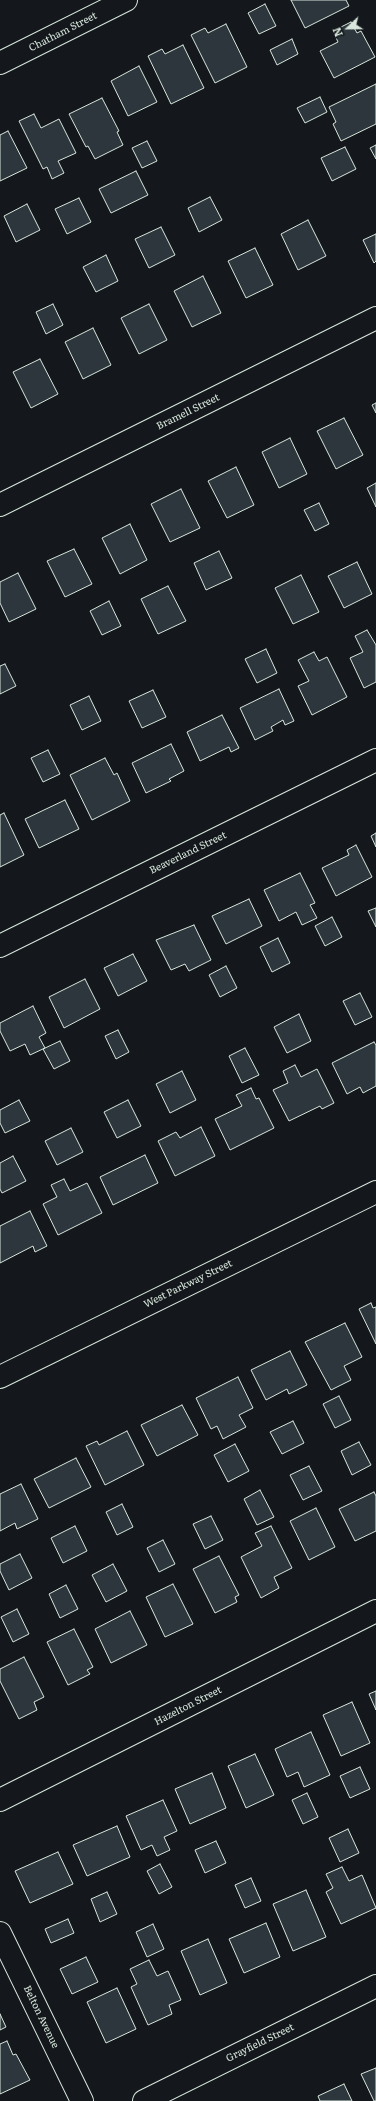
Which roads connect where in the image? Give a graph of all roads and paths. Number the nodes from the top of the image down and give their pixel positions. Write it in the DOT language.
graph roads {
  1 [pos="126,0"];
  2 [pos="0,63"];
  3 [pos="376,318"];
  4 [pos="0,505"];
  5 [pos="376,760"];
  6 [pos="0,946"];
  7 [pos="376,1192"];
  8 [pos="0,1377"];
  9 [pos="376,1611"];
  10 [pos="0,1800"];
  11 [pos="0,1933"];
  12 [pos="376,1986"];
  13 [pos="82,2101"];
  14 [pos="144,2101"];
  1 -- 2 [label="street, Chatham Street"];
  3 -- 4 [label="street, Bramell Street"];
  5 -- 6 [label="street, Beaverland Street"];
  7 -- 8 [label="street, West Parkway Street"];
  9 -- 10 [label="street, Hazelton Street"];
  11 -- 13 [label="street, Belton Avenue"];
  12 -- 14 [label="street, Grayfield Street"];
}
